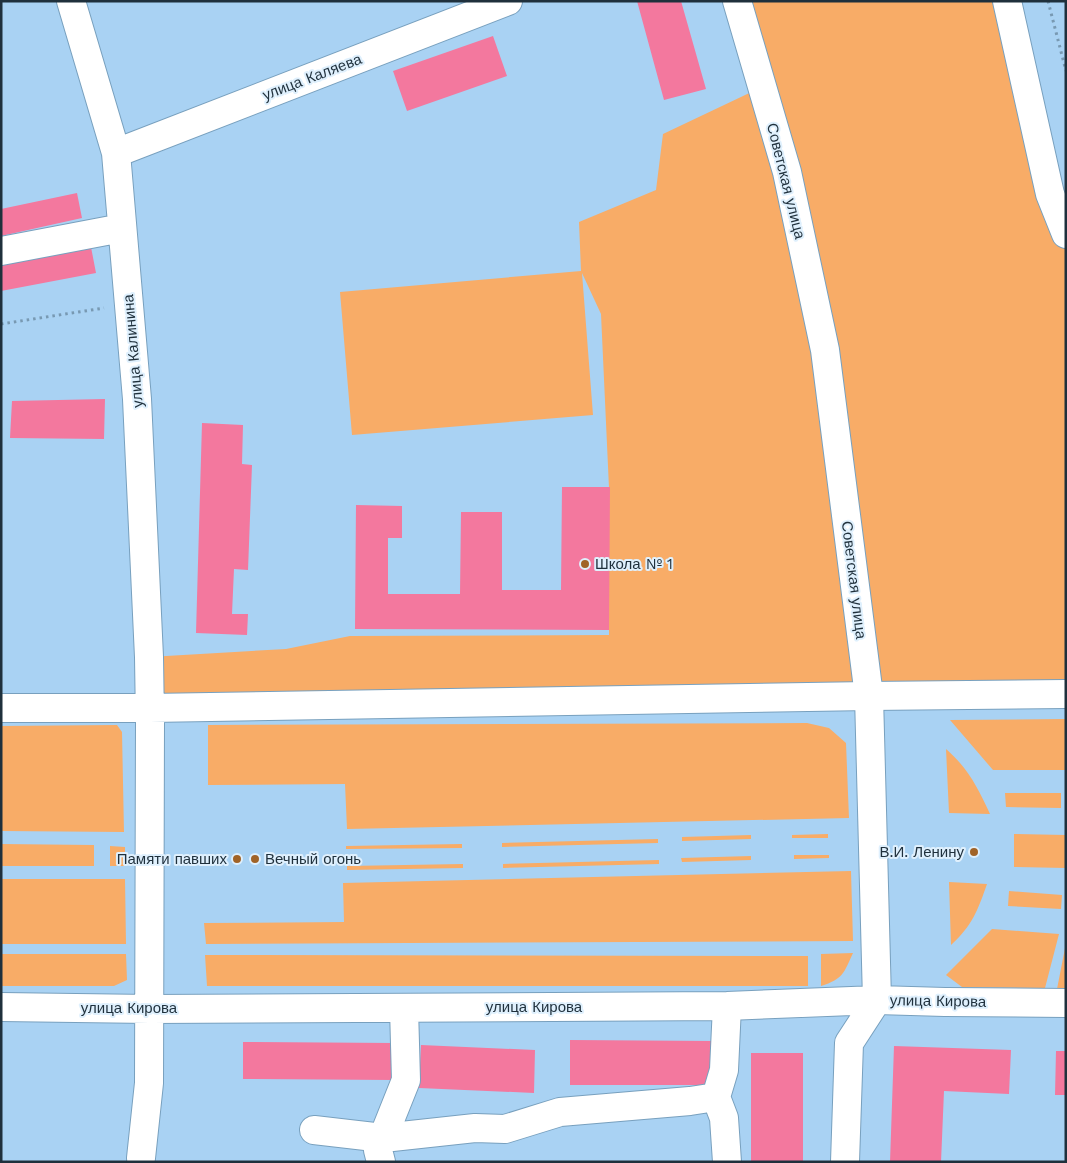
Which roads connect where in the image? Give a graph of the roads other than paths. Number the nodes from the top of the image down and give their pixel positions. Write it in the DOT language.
graph roads {
  1 [pos="71,1"];
  2 [pos="508,1"];
  3 [pos="737,1"];
  4 [pos="1007,1"];
  5 [pos="116,153"];
  6 [pos="1058,192"];
  7 [pos="122,228"];
  8 [pos="1066,234"];
  9 [pos="1,251"];
  10 [pos="1066,694"];
  11 [pos="869,696"];
  12 [pos="1,708"];
  13 [pos="150,708"];
  14 [pos="877,1000"];
  15 [pos="1066,1003"];
  16 [pos="727,1006"];
  17 [pos="1,1007"];
  18 [pos="404,1008"];
  19 [pos="150,1009"];
  20 [pos="716,1097"];
  21 [pos="314,1130"];
  22 [pos="382,1150"];
  23 [pos="141,1158"];
  24 [pos="727,1162"];
  25 [pos="845,1162"];
  1 -- 5 [label="street, улица Калинина"];
  2 -- 5 [label="street, улица Каляева"];
  3 -- 11 [label="street, Советская улица"];
  4 -- 6 [label="street"];
  5 -- 7 [label="street, улица Калинина"];
  6 -- 8 [label="street"];
  7 -- 9 [label="street"];
  7 -- 13 [label="street, улица Калинина"];
  10 -- 11 [label="street"];
  11 -- 13 [label="street"];
  11 -- 14 [label="street, Советская улица"];
  12 -- 13 [label="street"];
  13 -- 19 [label="street, улица Калинина"];
  14 -- 15 [label="street, улица Кирова"];
  14 -- 16 [label="street, улица Кирова"];
  14 -- 25 [label="street"];
  16 -- 18 [label="street, улица Кирова"];
  16 -- 20 [label="street"];
  17 -- 19 [label="street, улица Кирова"];
  18 -- 19 [label="street, улица Кирова"];
  18 -- 22 [label="street"];
  19 -- 23 [label="street, улица Калинина"];
  20 -- 22 [label="street"];
  20 -- 24 [label="street"];
  21 -- 22 [label="street"];
}
